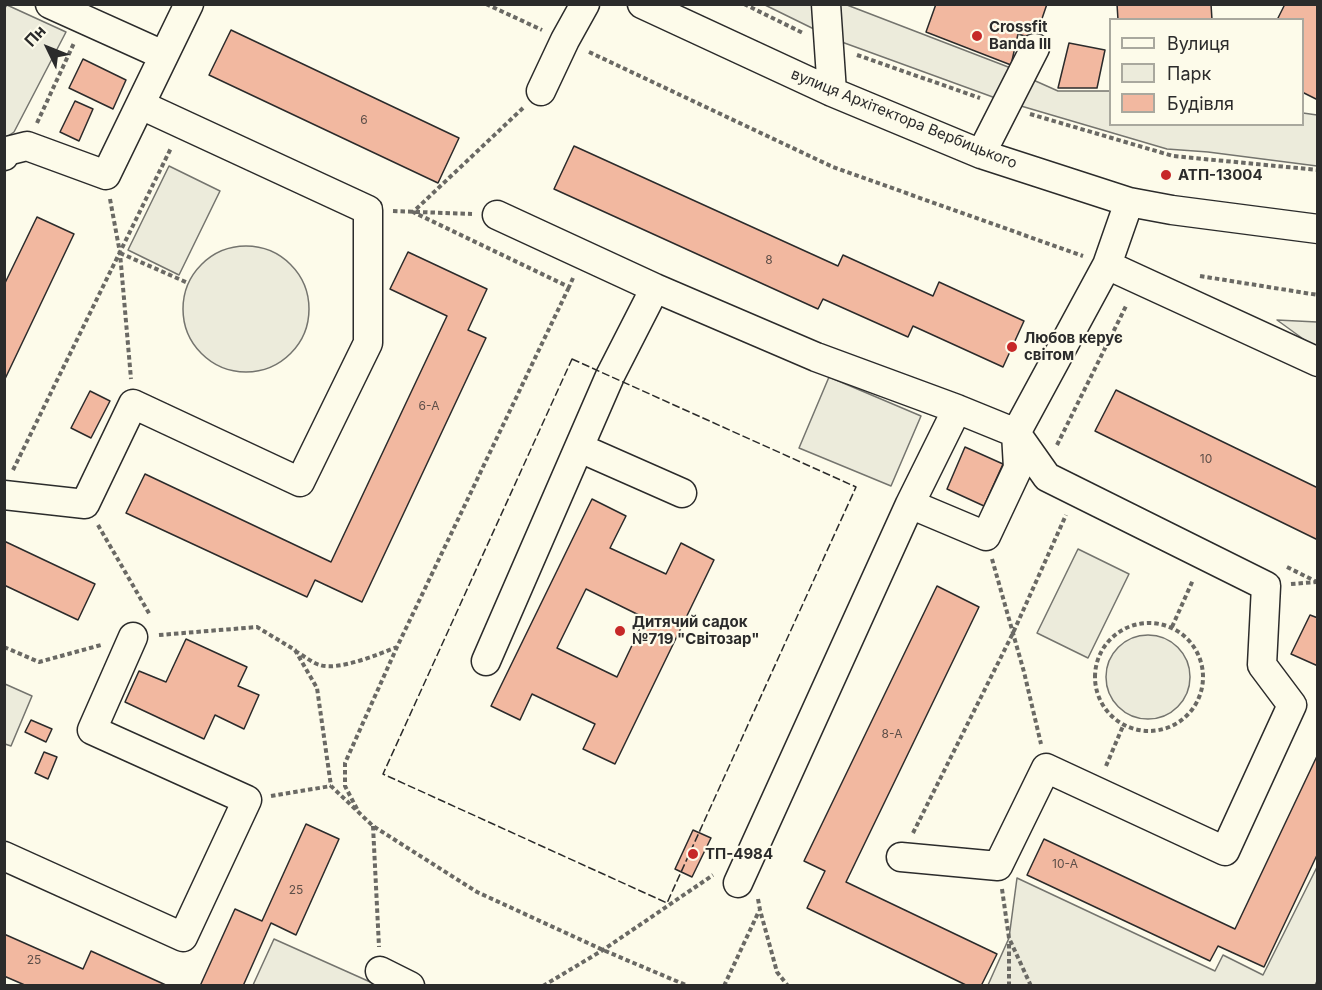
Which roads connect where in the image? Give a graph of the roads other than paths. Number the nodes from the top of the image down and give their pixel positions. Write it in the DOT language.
graph roads {
  1 [pos="50,4"];
  2 [pos="189,4"];
  3 [pos="585,4"];
  4 [pos="642,4"];
  5 [pos="826,4"];
  6 [pos="1035,48"];
  7 [pos="164,55"];
  8 [pos="541,91"];
  9 [pos="832,92"];
  10 [pos="141,105"];
  11 [pos="16,151"];
  12 [pos="981,154"];
  13 [pos="1129,202"];
  14 [pos="497,215"];
  15 [pos="1317,229"];
  16 [pos="1107,265"];
  17 [pos="655,288"];
  18 [pos="1317,362"];
  19 [pos="957,409"];
  20 [pos="1016,433"];
  21 [pos="580,448"];
  22 [pos="7,486"];
  23 [pos="682,493"];
  24 [pos="910,504"];
  25 [pos="133,637"];
  26 [pos="486,661"];
  27 [pos="4,856"];
  28 [pos="901,857"];
  29 [pos="737,882"];
  30 [pos="380,970"];
  31 [pos="410,986"];
  1 -- 7 [label="street"];
  2 -- 7 [label="street"];
  3 -- 8 [label="street"];
  4 -- 9 [label="street, вулиця Архітектора Вербицького"];
  5 -- 9 [label="street"];
  6 -- 12 [label="street"];
  7 -- 10 [label="street"];
  9 -- 12 [label="street, вулиця Архітектора Вербицького"];
  10 -- 11 [label="street"];
  10 -- 22 [label="street"];
  12 -- 13 [label="street, вулиця Архітектора Вербицького"];
  13 -- 15 [label="street, вулиця Архітектора Вербицького"];
  13 -- 16 [label="street"];
  14 -- 17 [label="street"];
  16 -- 18 [label="street"];
  16 -- 20 [label="street"];
  17 -- 19 [label="street"];
  17 -- 21 [label="street"];
  19 -- 20 [label="street"];
  19 -- 24 [label="street"];
  20 -- 24 [label="street"];
  20 -- 28 [label="street"];
  21 -- 23 [label="street"];
  21 -- 26 [label="street"];
  24 -- 29 [label="street"];
  25 -- 27 [label="street"];
  30 -- 31 [label="street"];
}
